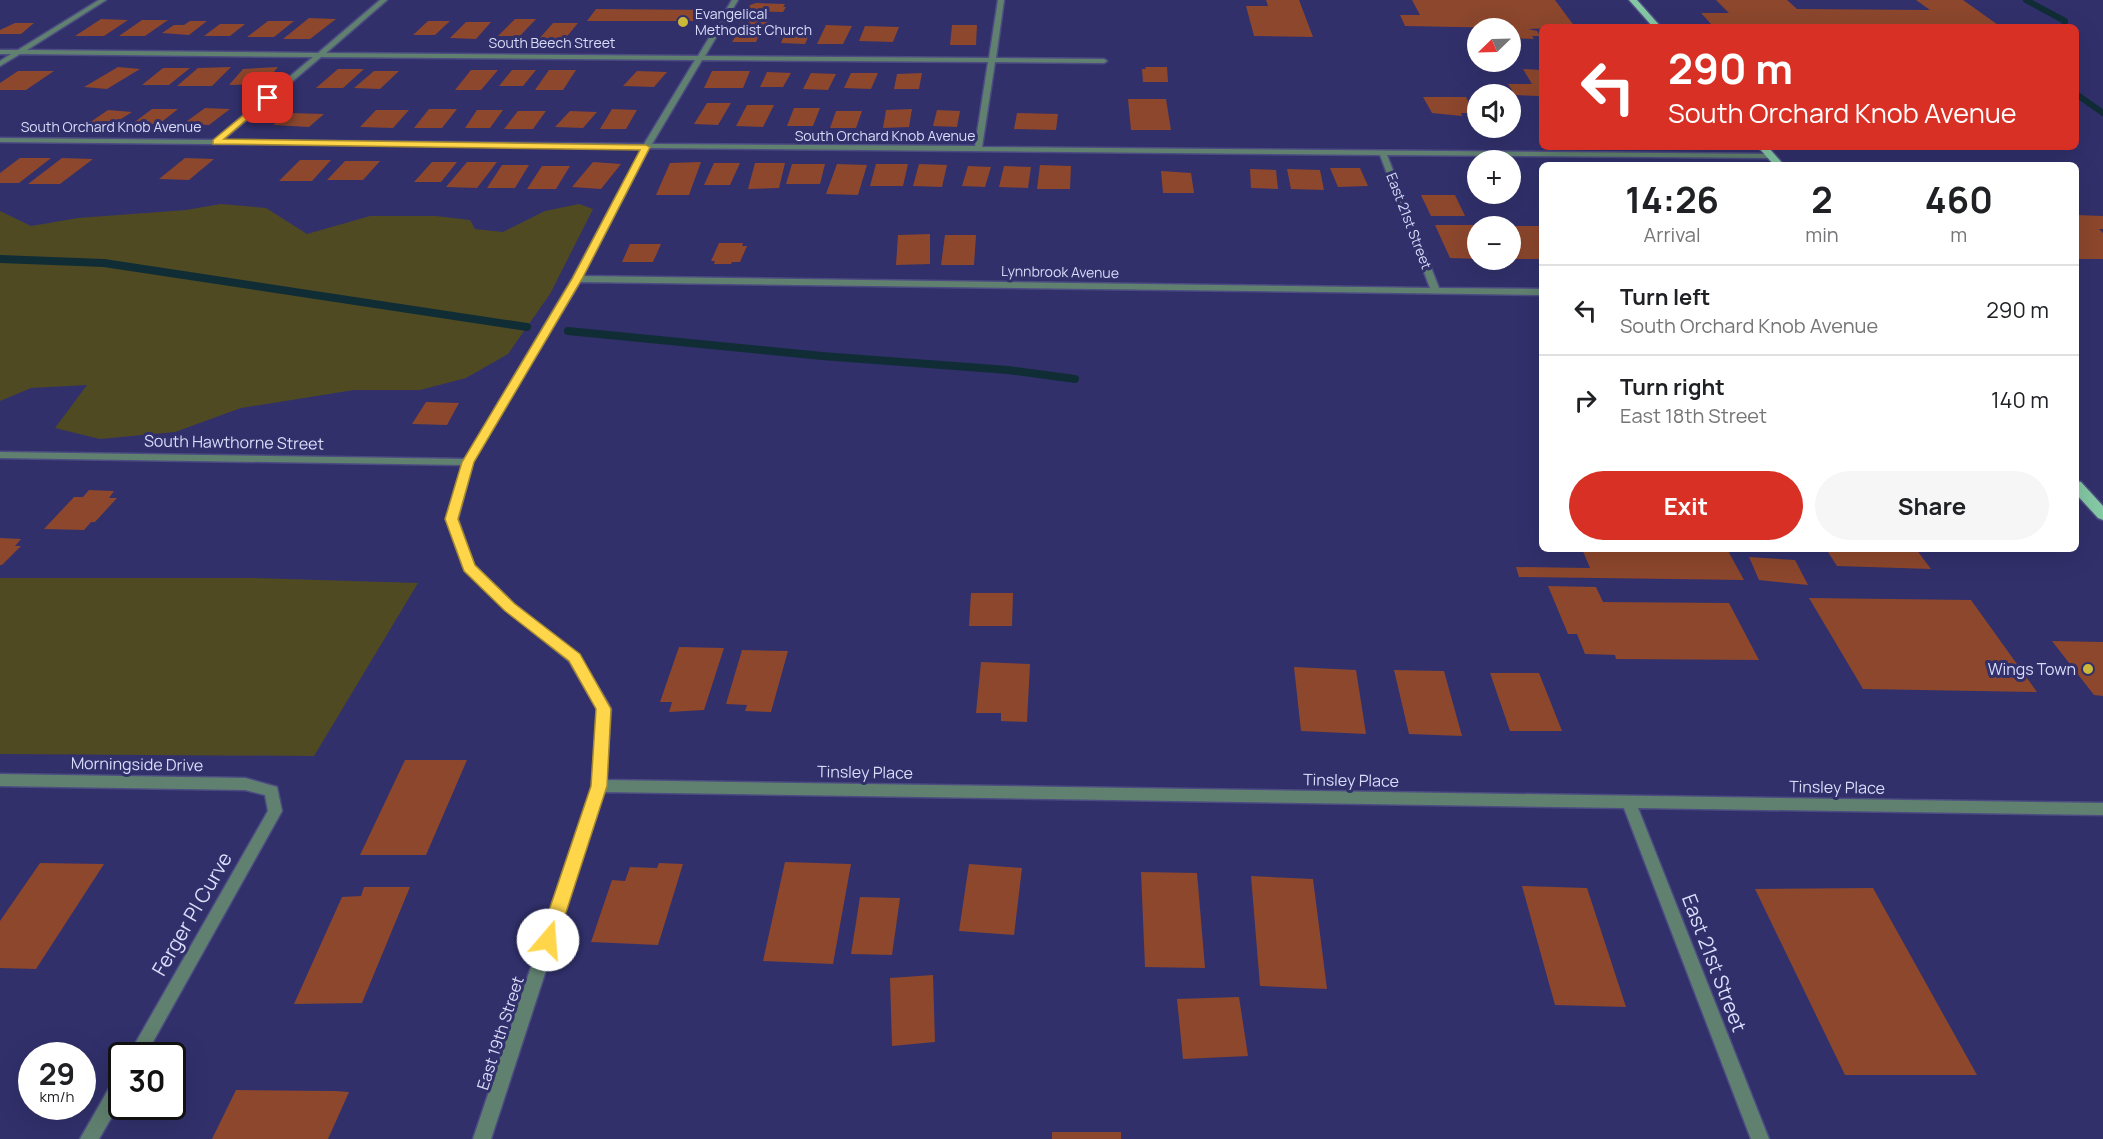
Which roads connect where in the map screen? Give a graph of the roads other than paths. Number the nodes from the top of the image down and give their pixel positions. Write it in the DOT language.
graph roads {
  1 [pos="103,0"];
  2 [pos="384,0"];
  3 [pos="735,0"];
  4 [pos="1001,0"];
  5 [pos="1633,0"];
  6 [pos="1654,24"];
  7 [pos="0,52"];
  8 [pos="19,52"];
  9 [pos="320,54"];
  10 [pos="702,57"];
  11 [pos="993,60"];
  12 [pos="1104,61"];
  13 [pos="0,64"];
  14 [pos="0,140"];
  15 [pos="216,142"];
  16 [pos="646,147"];
  17 [pos="978,150"];
  18 [pos="1766,150"];
  19 [pos="1382,151"];
  20 [pos="1771,156"];
  21 [pos="1776,162"];
  22 [pos="577,279"];
  23 [pos="1436,291"];
  24 [pos="1539,292"];
  25 [pos="0,455"];
  26 [pos="468,462"];
  27 [pos="2079,488"];
  28 [pos="2103,515"];
  29 [pos="0,780"];
  30 [pos="599,786"];
  31 [pos="272,791"];
  32 [pos="1629,803"];
  33 [pos="2103,809"];
  34 [pos="144,1042"];
  35 [pos="108,1106"];
  36 [pos="89,1139"];
  37 [pos="482,1139"];
  38 [pos="1760,1139"];
  1 -- 8 [label="street"];
  2 -- 9 [label="street"];
  3 -- 10 [label="street, East 19th Street"];
  4 -- 11 [label="street"];
  5 -- 6 [label="main road"];
  7 -- 8 [label="street, South Beech Street"];
  8 -- 9 [label="street, South Beech Street"];
  8 -- 13 [label="street"];
  9 -- 10 [label="street, South Beech Street"];
  9 -- 15 [label="street"];
  10 -- 11 [label="street, South Beech Street"];
  10 -- 16 [label="street, East 19th Street"];
  11 -- 12 [label="street, South Beech Street"];
  11 -- 17 [label="street"];
  14 -- 15 [label="street, South Orchard Knob Avenue"];
  15 -- 16 [label="street, South Orchard Knob Avenue"];
  16 -- 17 [label="street, South Orchard Knob Avenue"];
  16 -- 22 [label="street, East 19th Street"];
  17 -- 19 [label="street, South Orchard Knob Avenue"];
  18 -- 20 [label="main road"];
  19 -- 20 [label="street, South Orchard Knob Avenue"];
  19 -- 23 [label="street, East 21st Street"];
  20 -- 21 [label="main road"];
  22 -- 23 [label="street, Lynnbrook Avenue"];
  22 -- 26 [label="street, East 19th Street"];
  23 -- 24 [label="street, Lynnbrook Avenue"];
  25 -- 26 [label="street, South Hawthorne Street"];
  26 -- 30 [label="street, East 19th Street"];
  27 -- 28 [label="main road"];
  29 -- 31 [label="street, Morningside Drive"];
  30 -- 32 [label="street, Tinsley Place"];
  30 -- 37 [label="street, East 19th Street"];
  31 -- 34 [label="street, Ferger Pl Curve"];
  32 -- 33 [label="street, Tinsley Place"];
  32 -- 38 [label="street, East 21st Street"];
  35 -- 36 [label="street"];
}
